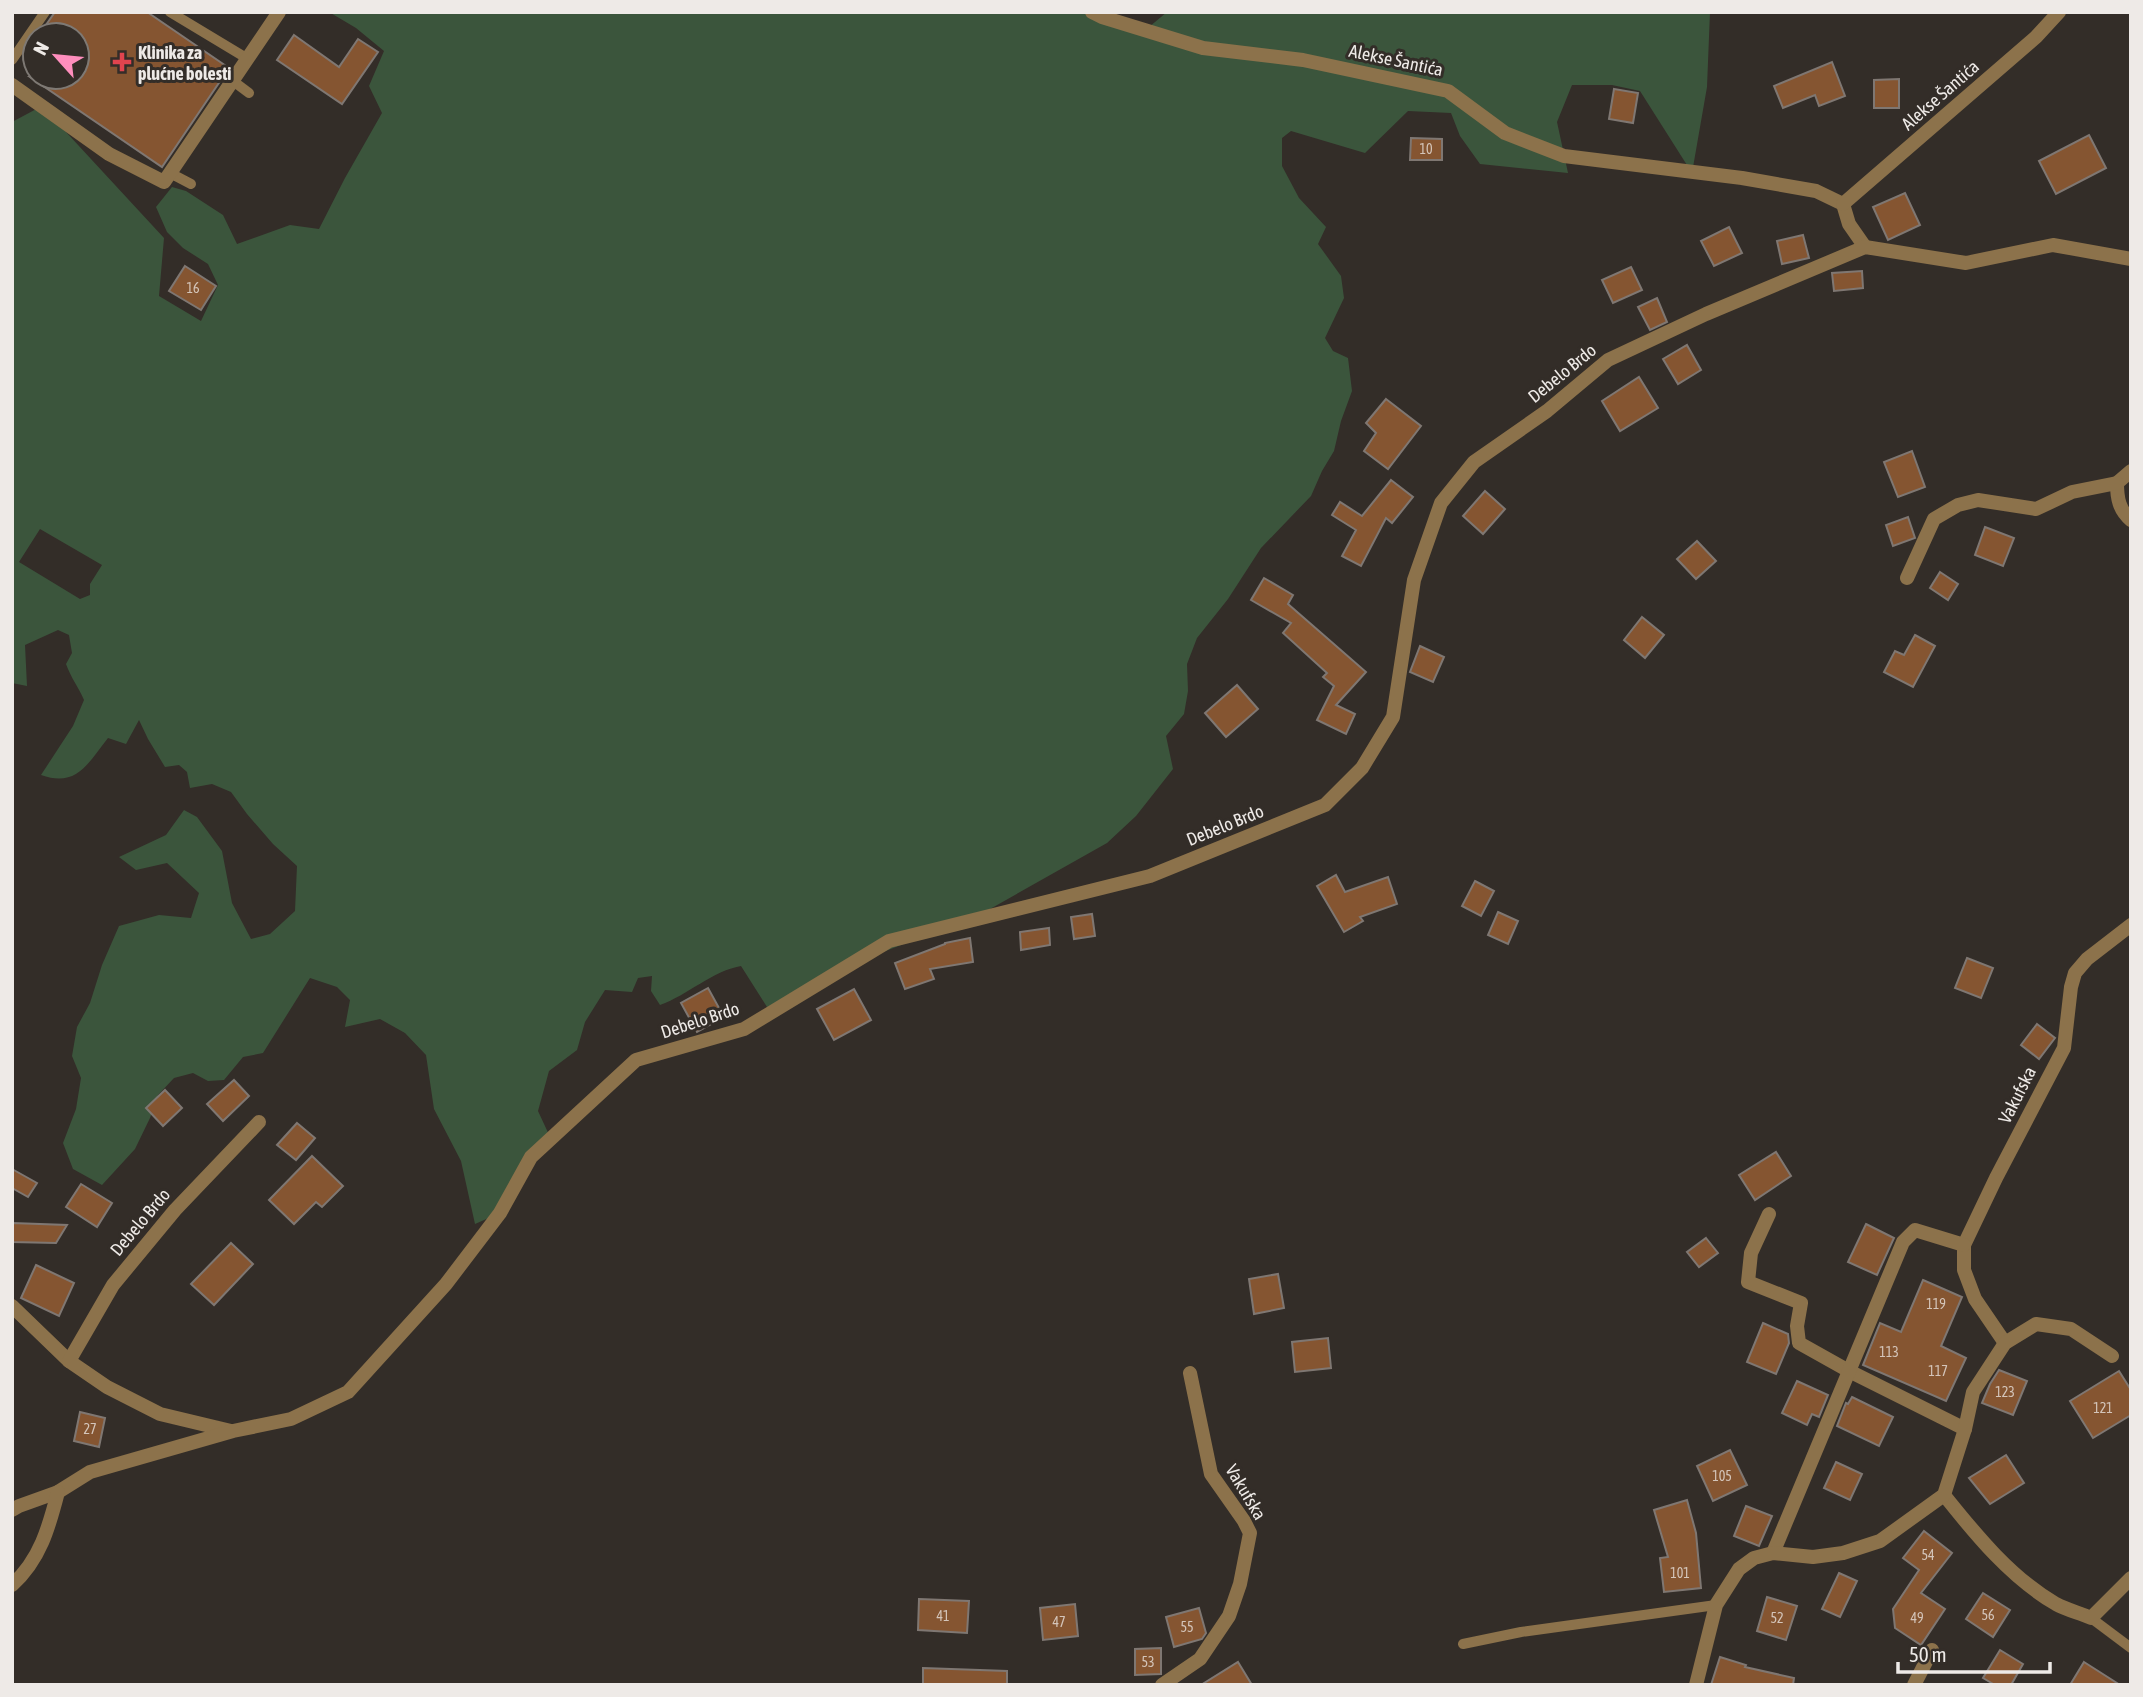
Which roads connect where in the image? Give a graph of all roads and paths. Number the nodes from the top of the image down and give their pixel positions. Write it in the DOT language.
graph roads {
  1 [pos="45,12"];
  2 [pos="170,12"];
  3 [pos="279,12"];
  4 [pos="1092,12"];
  5 [pos="2059,12"];
  6 [pos="248,59"];
  7 [pos="12,60"];
  8 [pos="233,81"];
  9 [pos="12,85"];
  10 [pos="249,93"];
  11 [pos="170,173"];
  12 [pos="191,184"];
  13 [pos="1843,204"];
  14 [pos="1866,247"];
  15 [pos="2131,260"];
  16 [pos="2131,471"];
  17 [pos="2117,483"];
  18 [pos="2131,520"];
  19 [pos="1907,578"];
  20 [pos="2131,925"];
  21 [pos="258,1122"];
  22 [pos="1769,1214"];
  23 [pos="1964,1245"];
  24 [pos="12,1307"];
  25 [pos="2005,1343"];
  26 [pos="2112,1356"];
  27 [pos="69,1361"];
  28 [pos="1849,1371"];
  29 [pos="1190,1373"];
  30 [pos="1965,1429"];
  31 [pos="233,1431"];
  32 [pos="58,1492"];
  33 [pos="1944,1495"];
  34 [pos="12,1510"];
  35 [pos="1773,1553"];
  36 [pos="2131,1578"];
  37 [pos="12,1585"];
  38 [pos="1716,1605"];
  39 [pos="2091,1618"];
  40 [pos="1463,1644"];
  41 [pos="2131,1648"];
  42 [pos="1932,1650"];
  43 [pos="1162,1685"];
  44 [pos="1696,1685"];
  45 [pos="1914,1685"];
  1 -- 7 [label="lane"];
  2 -- 6 [label="lane"];
  3 -- 6 [label="street"];
  4 -- 13 [label="street, Alekse Šantića"];
  5 -- 13 [label="street, Alekse Šantića"];
  6 -- 8 [label="street"];
  8 -- 10 [label="lane"];
  8 -- 11 [label="street"];
  9 -- 11 [label="street"];
  11 -- 12 [label="lane"];
  13 -- 14 [label="street"];
  14 -- 15 [label="street"];
  14 -- 31 [label="street, Debelo Brdo"];
  16 -- 17 [label="street"];
  17 -- 18 [label="street"];
  17 -- 19 [label="street"];
  20 -- 23 [label="street, Vakufska"];
  21 -- 27 [label="street, Debelo Brdo"];
  22 -- 28 [label="street"];
  23 -- 25 [label="street"];
  23 -- 28 [label="street"];
  24 -- 27 [label="street, Debelo Brdo"];
  25 -- 26 [label="street"];
  25 -- 30 [label="street"];
  27 -- 31 [label="street, Debelo Brdo"];
  28 -- 30 [label="street"];
  28 -- 35 [label="street"];
  29 -- 43 [label="street, Vakufska"];
  30 -- 33 [label="street"];
  31 -- 32 [label="street, Debelo Brdo"];
  32 -- 34 [label="street, Debelo Brdo"];
  32 -- 37 [label="street"];
  33 -- 35 [label="street"];
  33 -- 39 [label="street"];
  35 -- 38 [label="street"];
  36 -- 39 [label="street"];
  38 -- 40 [label="lane"];
  38 -- 44 [label="street"];
  39 -- 41 [label="lane"];
  42 -- 45 [label="street"];
}
